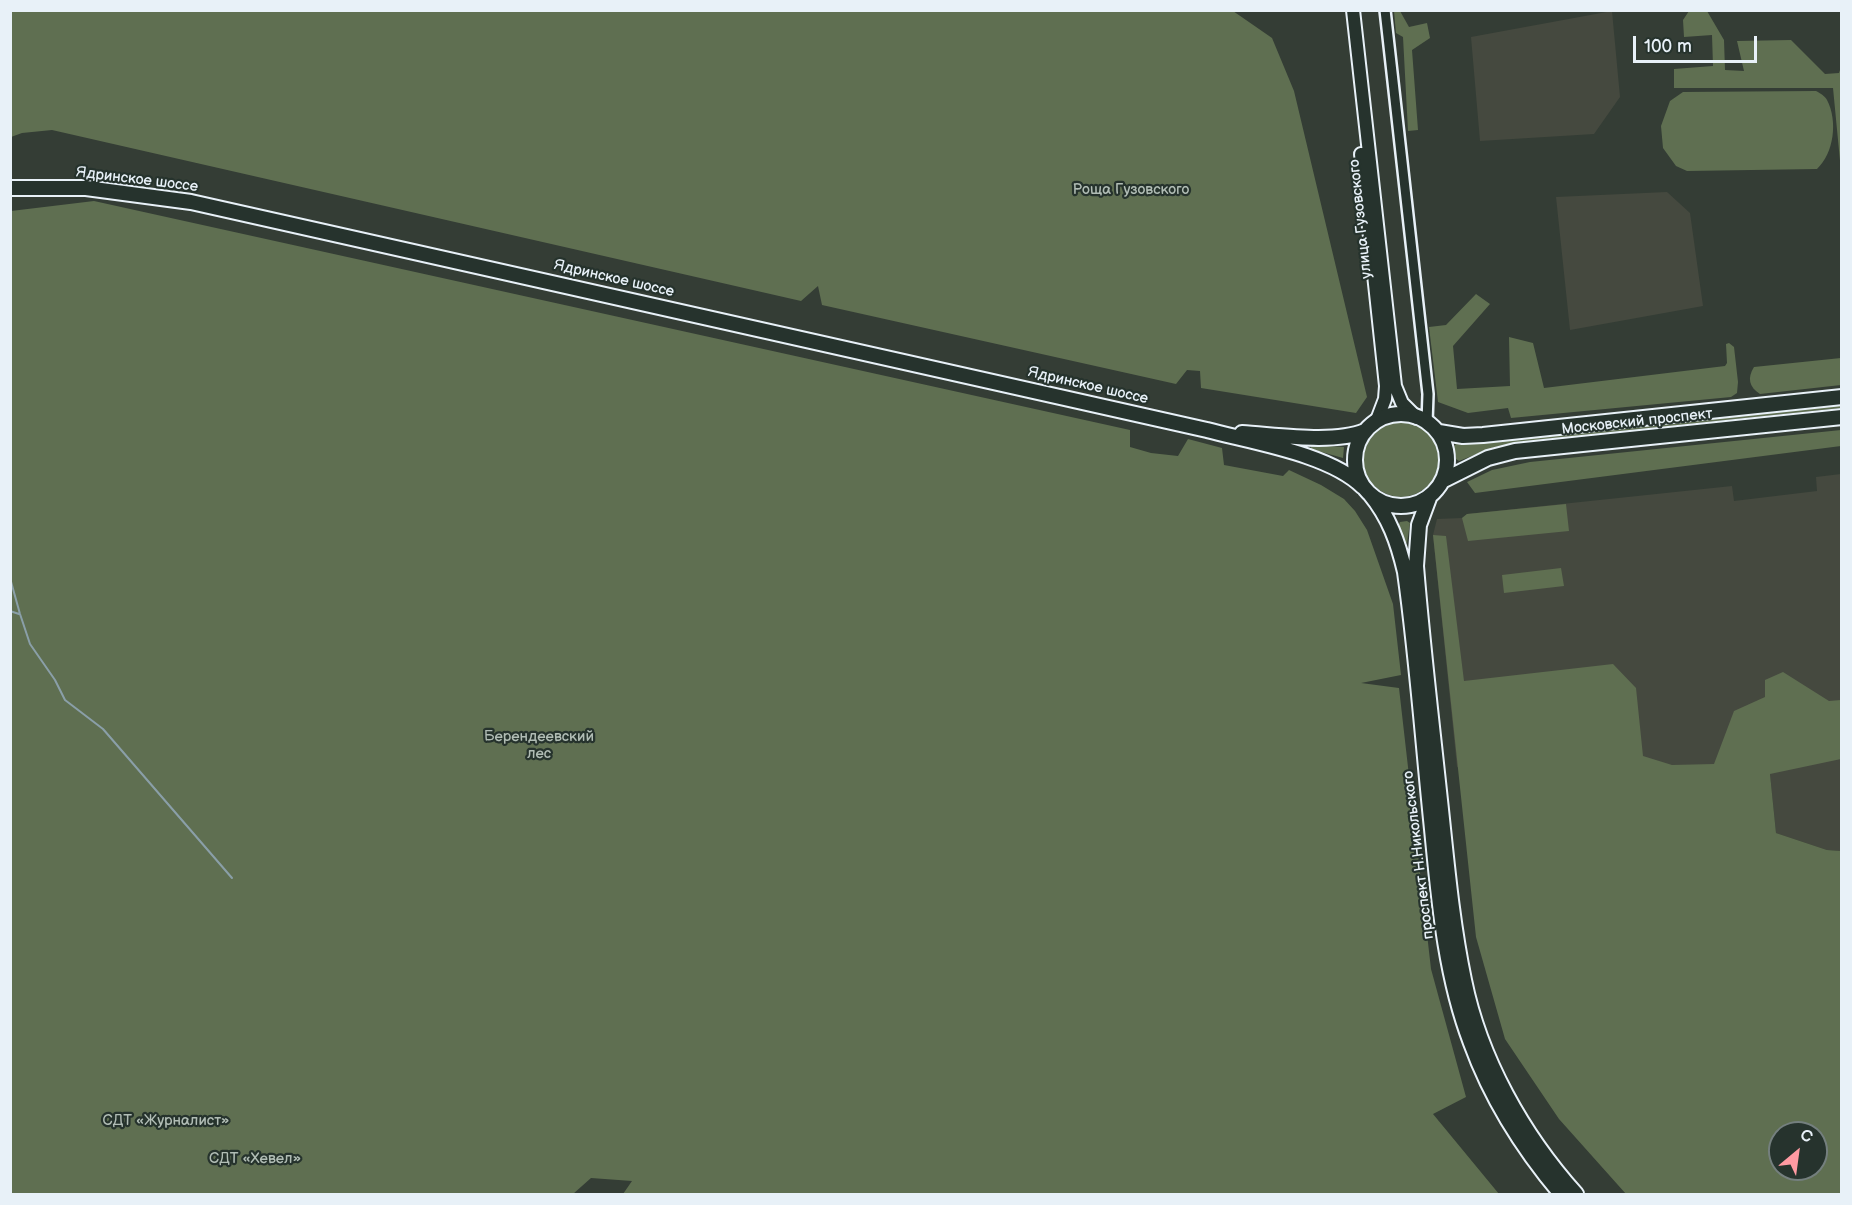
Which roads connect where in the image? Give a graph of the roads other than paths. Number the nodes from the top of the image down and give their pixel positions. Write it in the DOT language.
graph roads {
  1 [pos="1346,10"];
  2 [pos="1353,10"];
  3 [pos="1385,10"];
  4 [pos="10,188"];
  5 [pos="1842,397"];
  6 [pos="1842,417"];
  7 [pos="1377,420"];
  8 [pos="1422,420"];
  9 [pos="1207,430"];
  10 [pos="1365,431"];
  11 [pos="1439,432"];
  12 [pos="1442,481"];
  13 [pos="1367,490"];
  14 [pos="1429,498"];
  15 [pos="1561,1194"];
  16 [pos="1576,1194"];
  1 -- 7 [label="main road, улица Гузовского"];
  2 -- 8 [label="main road, улица Гузовского"];
  3 -- 8 [label="street"];
  4 -- 9 [label="main road, Ядринское шоссе"];
  5 -- 11 [label="main road, Московский проспект"];
  6 -- 12 [label="main road, Московский проспект"];
  7 -- 8 [label="main road"];
  7 -- 10 [label="main road"];
  8 -- 11 [label="main road"];
  9 -- 10 [label="main road, Ядринское шоссе"];
  9 -- 13 [label="main road, Ядринское шоссе"];
  10 -- 13 [label="main road"];
  11 -- 12 [label="main road"];
  12 -- 14 [label="main road"];
  13 -- 14 [label="main road"];
  13 -- 15 [label="main road, проспект Н.Никольского"];
  14 -- 16 [label="main road, проспект Н.Никольского"];
}
